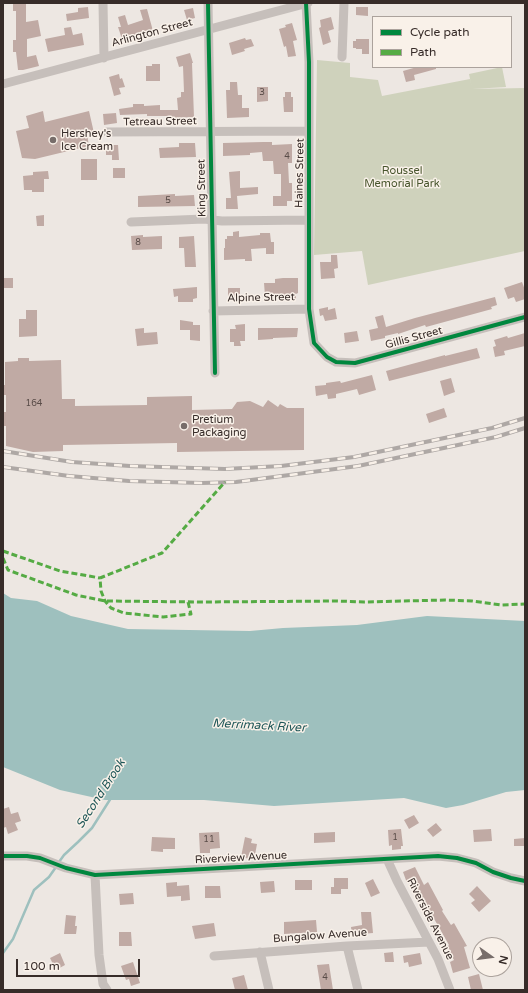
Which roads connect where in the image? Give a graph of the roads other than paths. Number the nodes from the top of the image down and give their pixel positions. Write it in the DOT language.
graph roads {
  1 [pos="103,3"];
  2 [pos="208,3"];
  3 [pos="307,3"];
  4 [pos="344,3"];
  5 [pos="208,30"];
  6 [pos="342,57"];
  7 [pos="104,58"];
  8 [pos="3,84"];
  9 [pos="309,131"];
  10 [pos="107,132"];
  11 [pos="210,132"];
  12 [pos="212,220"];
  13 [pos="308,220"];
  14 [pos="131,222"];
  15 [pos="309,309"];
  16 [pos="213,311"];
  17 [pos="525,317"];
  18 [pos="314,343"];
  19 [pos="214,373"];
  20 [pos="3,856"];
  21 [pos="387,859"];
  22 [pos="95,876"];
  23 [pos="525,881"];
  24 [pos="429,942"];
  25 [pos="347,946"];
  26 [pos="260,952"];
  27 [pos="214,956"];
  28 [pos="107,990"];
  29 [pos="269,990"];
  30 [pos="358,990"];
  31 [pos="450,990"];
  1 -- 7 [label="street"];
  2 -- 5 [label="street, King Street"];
  3 -- 5 [label="street, Arlington Street"];
  3 -- 9 [label="street, Haines Street"];
  4 -- 6 [label="street"];
  5 -- 7 [label="street, Arlington Street"];
  5 -- 11 [label="street, King Street"];
  7 -- 8 [label="street, Arlington Street"];
  9 -- 11 [label="street, Tetreau Street"];
  9 -- 13 [label="street, Haines Street"];
  10 -- 11 [label="street, Tetreau Street"];
  11 -- 12 [label="street, King Street"];
  12 -- 13 [label="street"];
  12 -- 14 [label="street"];
  12 -- 16 [label="street, King Street"];
  13 -- 15 [label="street, Haines Street"];
  15 -- 16 [label="street, Alpine Street"];
  15 -- 18 [label="street, Haines Street"];
  16 -- 19 [label="street, King Street"];
  17 -- 18 [label="street, Gillis Street"];
  20 -- 22 [label="street, Riverview Avenue"];
  21 -- 22 [label="street, Riverview Avenue"];
  21 -- 23 [label="street, Riverview Avenue"];
  21 -- 24 [label="street, Riverside Avenue"];
  22 -- 28 [label="street"];
  24 -- 25 [label="street, Bungalow Avenue"];
  24 -- 31 [label="street, Riverside Avenue"];
  25 -- 26 [label="street, Bungalow Avenue"];
  25 -- 30 [label="street"];
  26 -- 27 [label="street, Bungalow Avenue"];
  26 -- 29 [label="street"];
}
